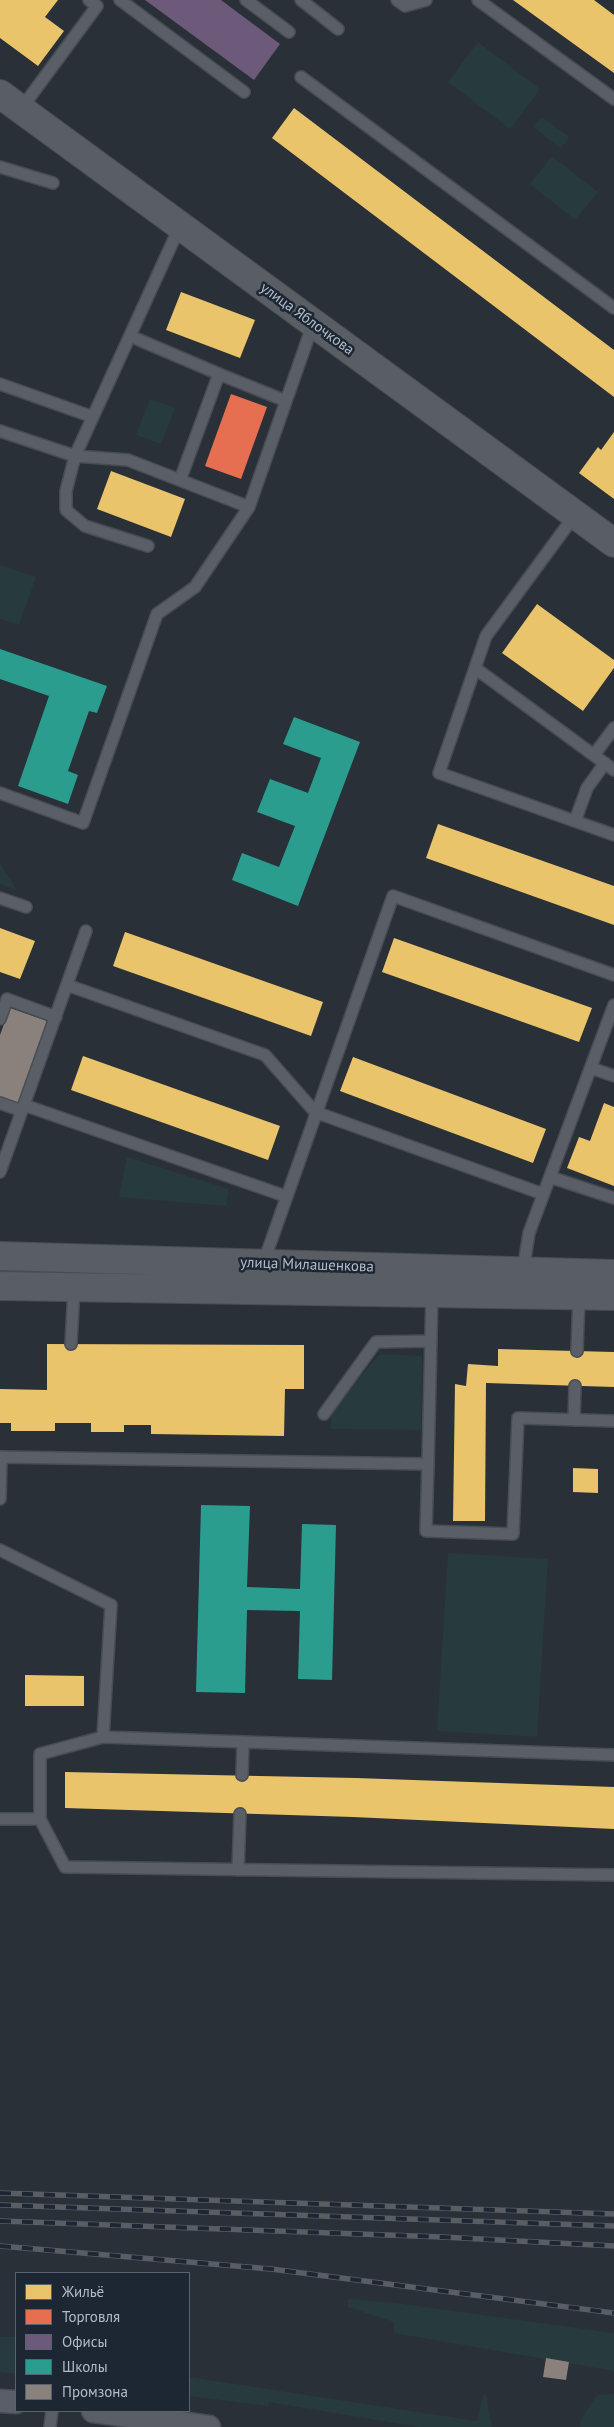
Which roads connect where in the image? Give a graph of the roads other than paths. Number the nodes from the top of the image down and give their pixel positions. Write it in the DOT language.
graph roads {
  1 [pos="120,0"];
  2 [pos="246,0"];
  3 [pos="301,0"];
  4 [pos="397,0"];
  5 [pos="426,0"];
  6 [pos="478,0"];
  7 [pos="96,2"];
  8 [pos="338,28"];
  9 [pos="289,32"];
  10 [pos="301,77"];
  11 [pos="244,92"];
  12 [pos="614,99"];
  13 [pos="11,101"];
  14 [pos="0,166"];
  15 [pos="53,183"];
  16 [pos="180,226"];
  17 [pos="614,308"];
  18 [pos="313,324"];
  19 [pos="130,336"];
  20 [pos="219,374"];
  21 [pos="0,384"];
  22 [pos="286,401"];
  23 [pos="93,417"];
  24 [pos="0,431"];
  25 [pos="75,456"];
  26 [pos="180,480"];
  27 [pos="248,507"];
  28 [pos="575,514"];
  29 [pos="614,543"];
  30 [pos="148,546"];
  31 [pos="475,668"];
  32 [pos="614,728"];
  33 [pos="594,755"];
  34 [pos="610,766"];
  35 [pos="0,793"];
  36 [pos="575,821"];
  37 [pos="614,835"];
  38 [pos="0,898"];
  39 [pos="26,907"];
  40 [pos="86,931"];
  41 [pos="614,975"];
  42 [pos="67,985"];
  43 [pos="614,1005"];
  44 [pos="56,1017"];
  45 [pos="0,1019"];
  46 [pos="591,1068"];
  47 [pos="614,1076"];
  48 [pos="0,1103"];
  49 [pos="23,1108"];
  50 [pos="316,1112"];
  51 [pos="0,1172"];
  52 [pos="550,1177"];
  53 [pos="543,1194"];
  54 [pos="285,1196"];
  55 [pos="614,1198"];
  56 [pos="0,1256"];
  57 [pos="263,1264"];
  58 [pos="523,1271"];
  59 [pos="614,1274"];
  60 [pos="0,1286"];
  61 [pos="74,1288"];
  62 [pos="432,1293"];
  63 [pos="579,1295"];
  64 [pos="614,1296"];
  65 [pos="430,1341"];
  66 [pos="71,1344"];
  67 [pos="577,1351"];
  68 [pos="575,1386"];
  69 [pos="324,1414"];
  70 [pos="574,1420"];
  71 [pos="614,1421"];
  72 [pos="428,1464"];
  73 [pos="0,1499"];
  74 [pos="0,1550"];
  75 [pos="103,1737"];
  76 [pos="243,1743"];
  77 [pos="614,1755"];
  78 [pos="242,1776"];
  79 [pos="240,1814"];
  80 [pos="0,1819"];
  81 [pos="40,1819"];
  82 [pos="238,1870"];
  83 [pos="614,1875"];
  84 [pos="0,2401"];
  85 [pos="15,2402"];
  86 [pos="52,2412"];
  87 [pos="100,2412"];
  88 [pos="50,2427"];
  89 [pos="209,2427"];
  1 -- 11 [label="lane"];
  2 -- 9 [label="lane"];
  3 -- 8 [label="lane"];
  4 -- 5 [label="lane"];
  6 -- 12 [label="lane"];
  7 -- 13 [label="lane"];
  10 -- 17 [label="lane"];
  13 -- 16 [label="main road, улица Яблочкова"];
  14 -- 15 [label="lane"];
  16 -- 18 [label="main road, улица Яблочкова"];
  16 -- 19 [label="lane"];
  18 -- 22 [label="lane"];
  18 -- 28 [label="main road, улица Яблочкова"];
  19 -- 20 [label="lane"];
  19 -- 23 [label="lane"];
  20 -- 22 [label="lane"];
  20 -- 26 [label="lane"];
  21 -- 23 [label="lane"];
  22 -- 27 [label="lane"];
  23 -- 25 [label="lane"];
  24 -- 25 [label="lane"];
  25 -- 26 [label="lane"];
  25 -- 30 [label="lane"];
  26 -- 27 [label="lane"];
  27 -- 35 [label="lane"];
  28 -- 29 [label="main road, улица Яблочкова"];
  28 -- 31 [label="lane"];
  31 -- 33 [label="lane"];
  31 -- 36 [label="lane"];
  32 -- 33 [label="lane"];
  33 -- 34 [label="lane"];
  34 -- 36 [label="lane"];
  36 -- 37 [label="lane"];
  38 -- 39 [label="lane"];
  40 -- 42 [label="lane"];
  41 -- 50 [label="lane"];
  42 -- 44 [label="lane"];
  42 -- 50 [label="lane"];
  43 -- 46 [label="lane"];
  44 -- 45 [label="lane"];
  44 -- 49 [label="lane"];
  46 -- 47 [label="lane"];
  46 -- 52 [label="lane"];
  48 -- 49 [label="lane"];
  49 -- 51 [label="lane"];
  49 -- 54 [label="lane"];
  50 -- 53 [label="lane"];
  50 -- 54 [label="lane"];
  52 -- 53 [label="lane"];
  52 -- 55 [label="lane"];
  53 -- 58 [label="lane"];
  54 -- 57 [label="lane"];
  56 -- 57 [label="main road, улица Милашенкова"];
  57 -- 58 [label="main road, улица Милашенкова"];
  58 -- 59 [label="main road, улица Милашенкова"];
  60 -- 61 [label="main road, улица Милашенкова"];
  61 -- 62 [label="main road, улица Милашенкова"];
  61 -- 66 [label="lane"];
  62 -- 63 [label="main road, улица Милашенкова"];
  62 -- 65 [label="lane"];
  63 -- 64 [label="main road, улица Милашенкова"];
  63 -- 67 [label="lane"];
  65 -- 69 [label="lane"];
  65 -- 72 [label="lane"];
  68 -- 70 [label="lane"];
  70 -- 71 [label="lane"];
  70 -- 72 [label="lane"];
  72 -- 73 [label="lane"];
  74 -- 75 [label="lane"];
  75 -- 76 [label="lane"];
  75 -- 81 [label="lane"];
  76 -- 77 [label="lane"];
  76 -- 78 [label="lane"];
  79 -- 82 [label="lane"];
  80 -- 81 [label="lane"];
  81 -- 82 [label="lane"];
  82 -- 83 [label="lane"];
  84 -- 85 [label="street"];
  86 -- 88 [label="lane"];
  87 -- 89 [label="street"];
}
